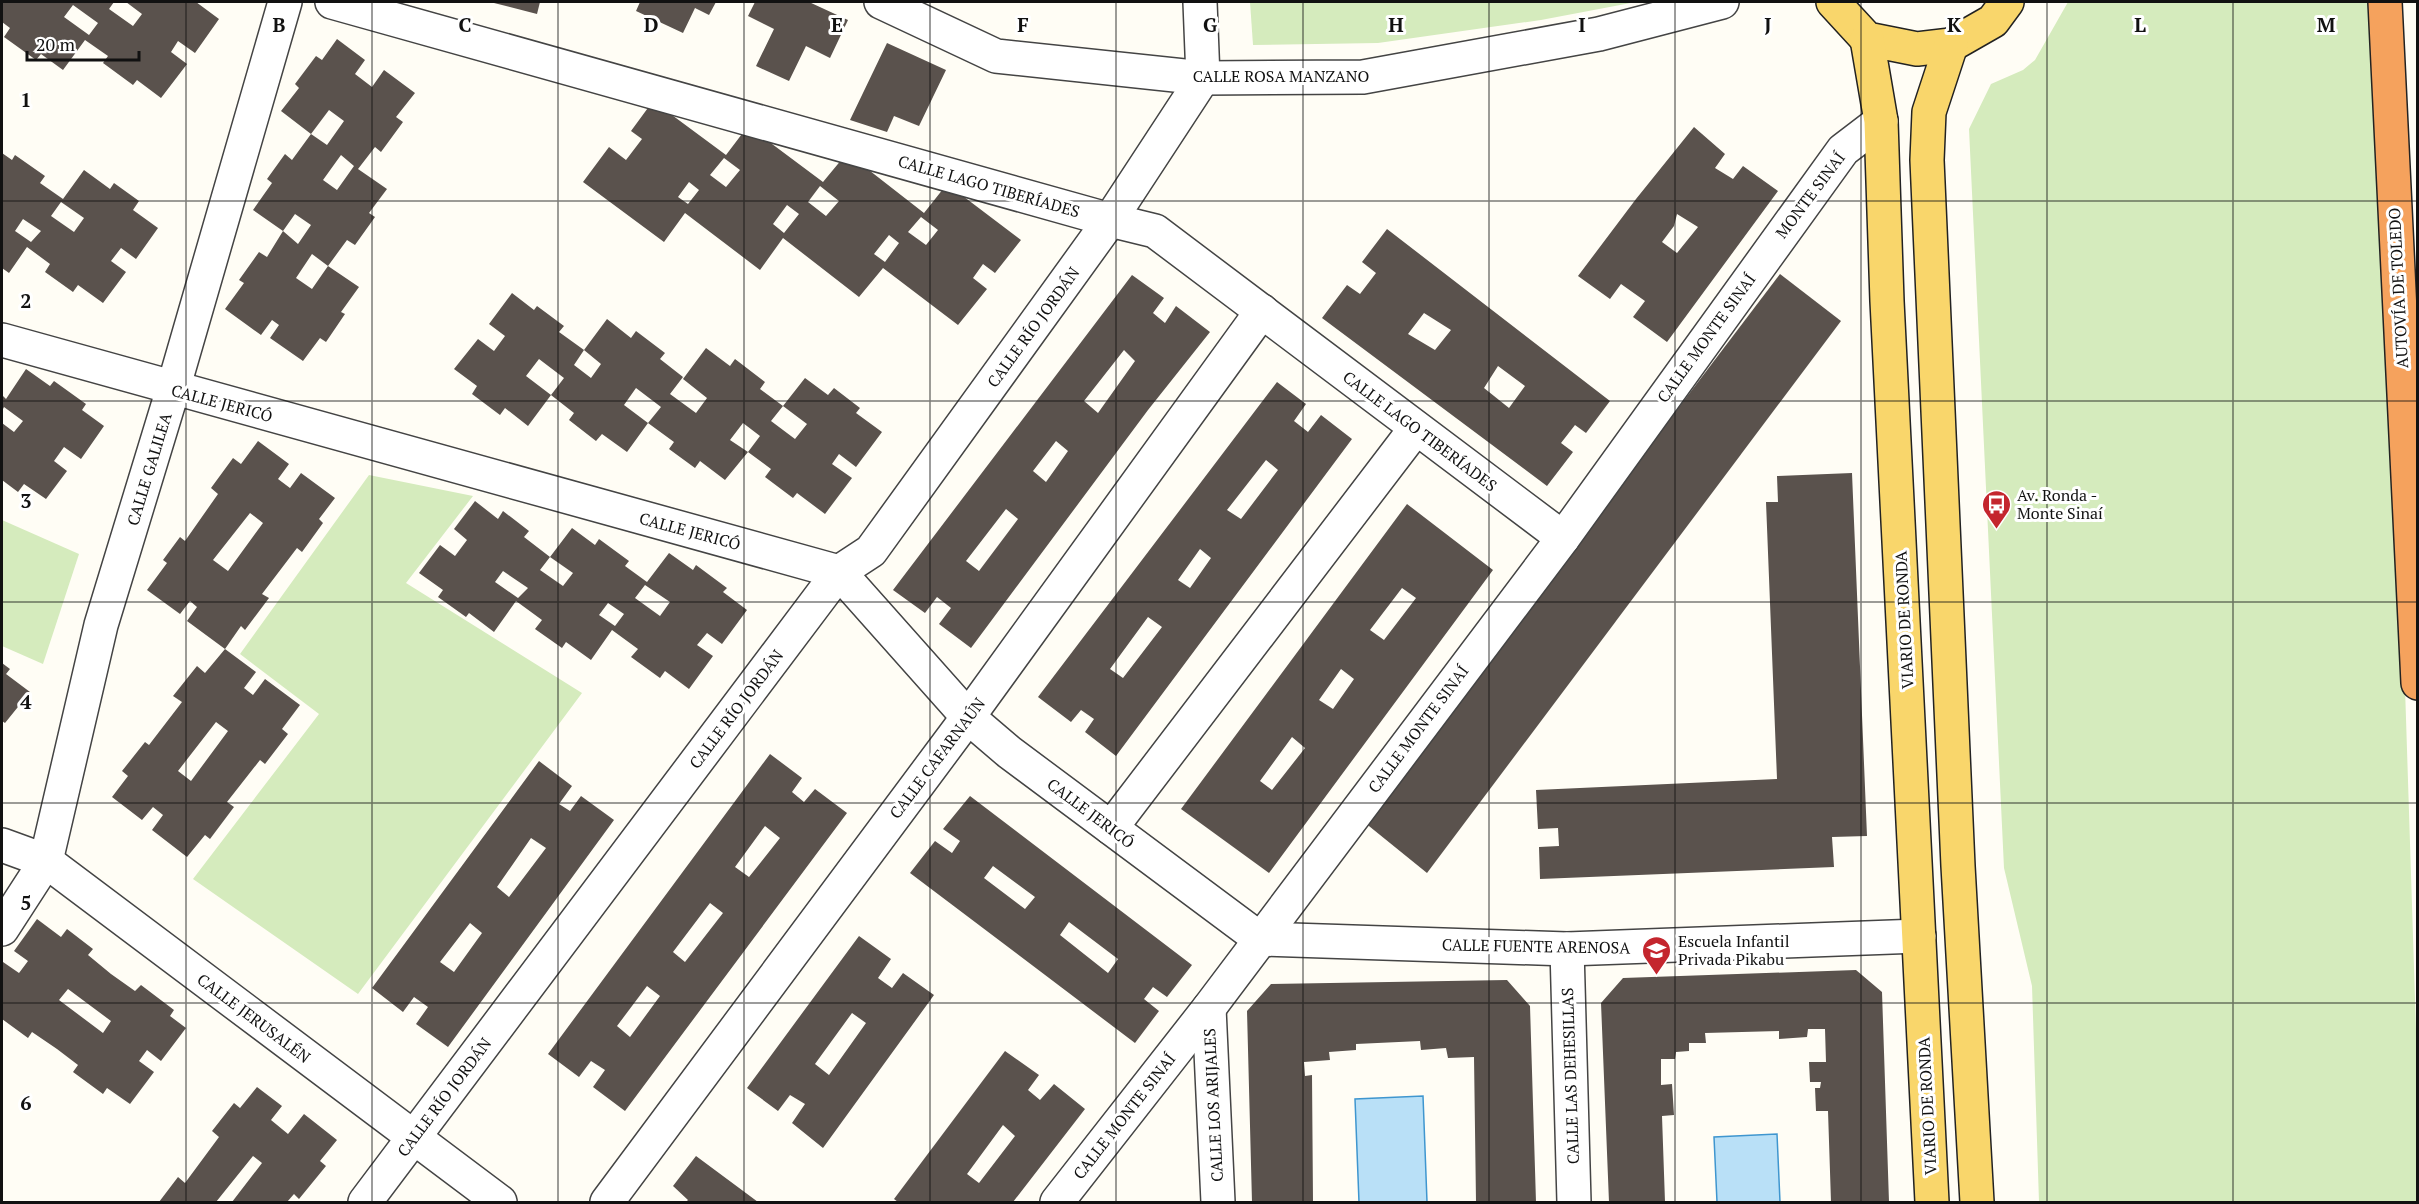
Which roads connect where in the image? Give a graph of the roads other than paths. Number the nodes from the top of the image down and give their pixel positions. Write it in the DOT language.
graph roads {
  1 [pos="285,2"];
  2 [pos="332,2"];
  3 [pos="880,2"];
  4 [pos="1200,2"];
  5 [pos="1722,2"];
  6 [pos="1833,2"];
  7 [pos="2007,2"];
  8 [pos="2385,2"];
  9 [pos="1867,39"];
  10 [pos="1951,45"];
  11 [pos="1203,78"];
  12 [pos="1881,121"];
  13 [pos="1110,220"];
  14 [pos="1770,249"];
  15 [pos="1263,311"];
  16 [pos="2,340"];
  17 [pos="172,389"];
  18 [pos="1416,428"];
  19 [pos="1563,538"];
  20 [pos="839,572"];
  21 [pos="2418,683"];
  22 [pos="968,717"];
  23 [pos="1111,828"];
  24 [pos="2,845"];
  25 [pos="46,861"];
  26 [pos="2,928"];
  27 [pos="1919,936"];
  28 [pos="1260,939"];
  29 [pos="1567,949"];
  30 [pos="1209,1008"];
  31 [pos="414,1138"];
  32 [pos="365,1203"];
  33 [pos="500,1203"];
  34 [pos="607,1203"];
  35 [pos="1057,1203"];
  36 [pos="1218,1203"];
  37 [pos="1574,1203"];
  38 [pos="1932,1203"];
  39 [pos="1977,1203"];
  1 -- 17 [label="street, CALLE GALILEA"];
  2 -- 13 [label="street, CALLE LAGO TIBERÍADES"];
  3 -- 11 [label="street, CALLE ROSA MANZANO"];
  4 -- 11 [label="street"];
  5 -- 11 [label="street, CALLE ROSA MANZANO"];
  6 -- 9 [label="main road"];
  7 -- 10 [label="main road"];
  8 -- 21 [label="highway, AUTOVÍA DE TOLEDO"];
  9 -- 10 [label="main road"];
  9 -- 12 [label="main road, VIARIO DE RONDA"];
  10 -- 39 [label="main road"];
  11 -- 13 [label="street, CALLE RÍO JORDÁN"];
  12 -- 14 [label="street, MONTE SINAÍ"];
  12 -- 27 [label="main road, VIARIO DE RONDA"];
  13 -- 15 [label="street, CALLE LAGO TIBERÍADES"];
  13 -- 20 [label="street, CALLE RÍO JORDÁN"];
  14 -- 19 [label="street, CALLE MONTE SINAÍ"];
  15 -- 18 [label="street, CALLE LAGO TIBERÍADES"];
  15 -- 22 [label="street, CALLE CAFARNAÚN"];
  16 -- 17 [label="street, CALLE JERICÓ"];
  17 -- 20 [label="street, CALLE JERICÓ"];
  17 -- 25 [label="street, CALLE GALILEA"];
  18 -- 19 [label="street, CALLE LAGO TIBERÍADES"];
  18 -- 23 [label="street"];
  19 -- 28 [label="street, CALLE MONTE SINAÍ"];
  20 -- 22 [label="street, CALLE JERICÓ"];
  20 -- 31 [label="street, CALLE RÍO JORDÁN"];
  22 -- 23 [label="street, CALLE JERICÓ"];
  22 -- 34 [label="street, CALLE CAFARNAÚN"];
  23 -- 28 [label="street, CALLE JERICÓ"];
  24 -- 25 [label="street, CALLE JERUSALÉN"];
  25 -- 26 [label="street, CALLE GALILEA"];
  25 -- 31 [label="street, CALLE JERUSALÉN"];
  27 -- 29 [label="street, CALLE FUENTE ARENOSA"];
  27 -- 38 [label="main road, VIARIO DE RONDA"];
  28 -- 29 [label="street, CALLE FUENTE ARENOSA"];
  28 -- 30 [label="street, CALLE MONTE SINAÍ"];
  29 -- 37 [label="street, CALLE LAS DEHESILLAS"];
  30 -- 35 [label="street, CALLE MONTE SINAÍ"];
  30 -- 36 [label="street, CALLE LOS ARIJALES"];
  31 -- 32 [label="street, CALLE RÍO JORDÁN"];
  31 -- 33 [label="street, CALLE JERUSALÉN"];
}
